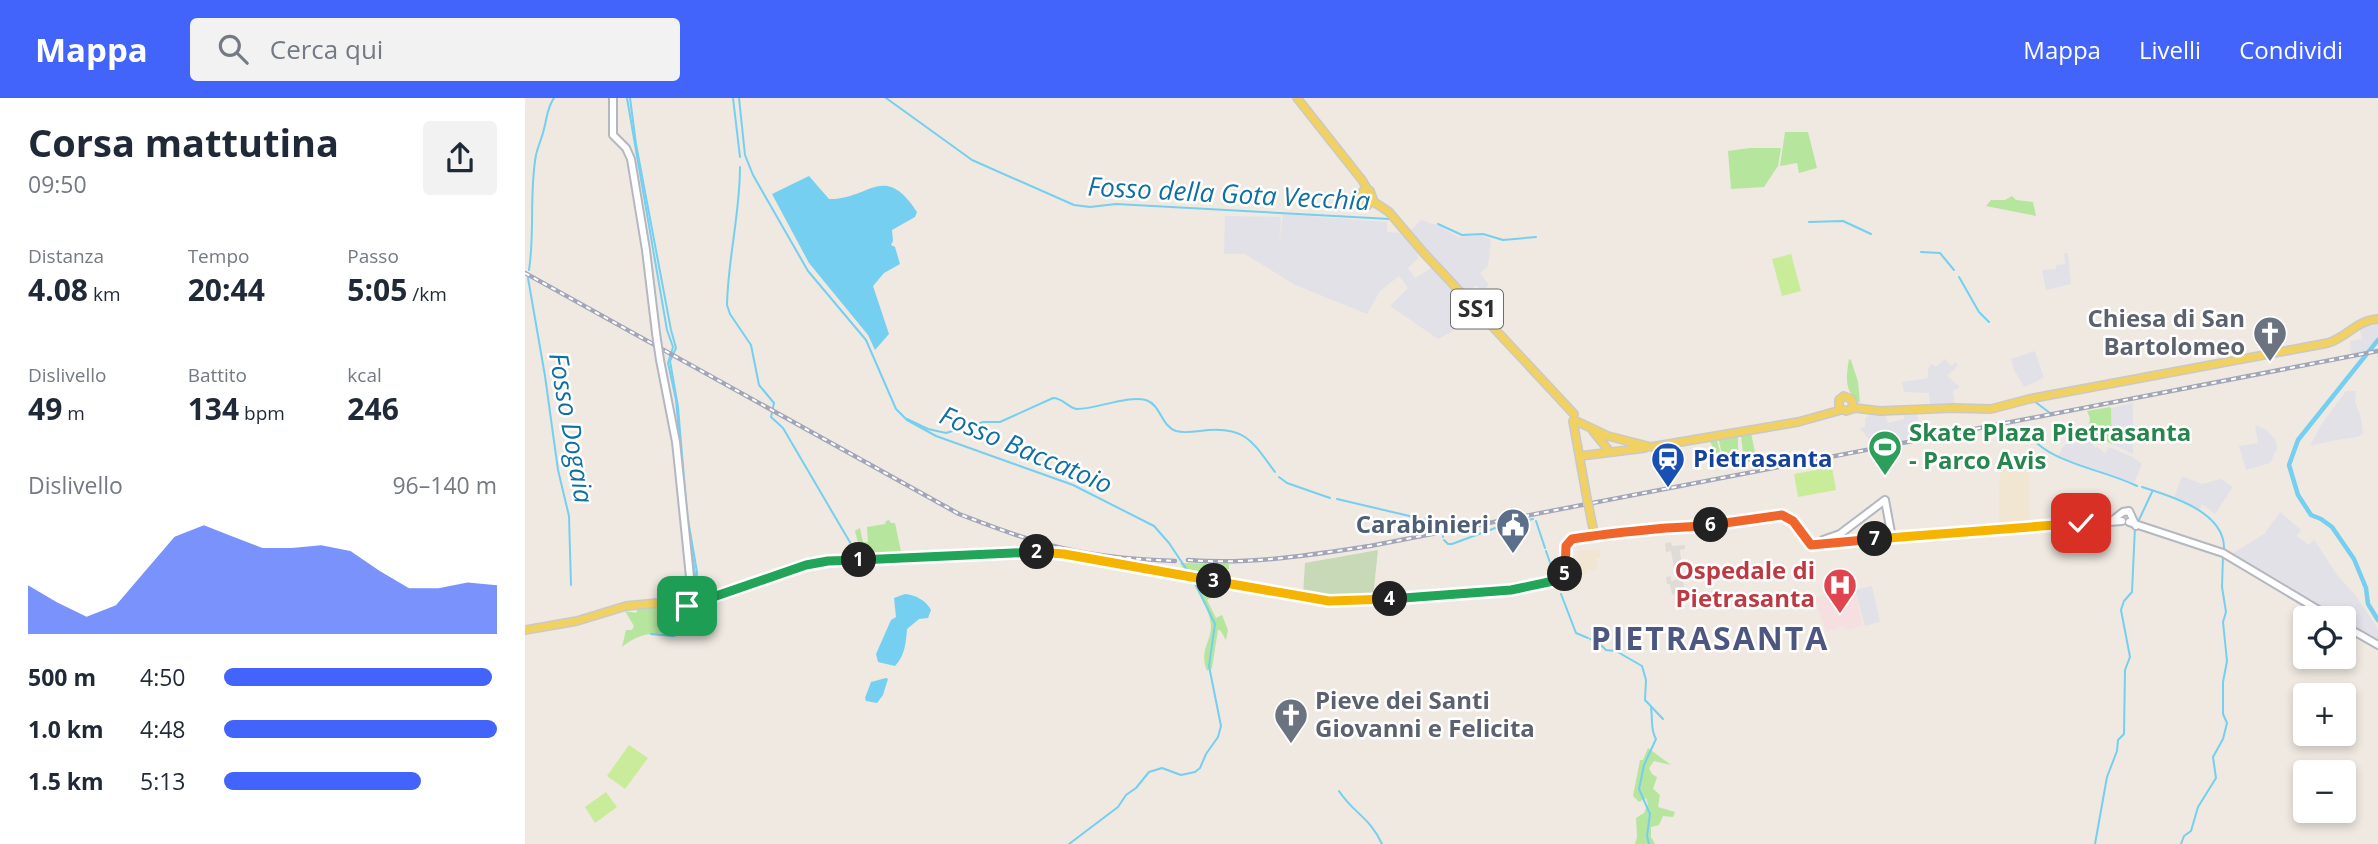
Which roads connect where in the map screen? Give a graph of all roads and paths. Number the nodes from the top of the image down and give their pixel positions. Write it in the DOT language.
graph roads {
  1 [pos="613,98"];
  2 [pos="1297,98"];
  3 [pos="2378,319"];
  4 [pos="1851,405"];
  5 [pos="1840,406"];
  6 [pos="1575,418"];
  7 [pos="1594,430"];
  8 [pos="1651,447"];
  9 [pos="1610,452"];
  10 [pos="1582,458"];
  11 [pos="1840,534"];
  12 [pos="1594,535"];
  13 [pos="1892,538"];
  14 [pos="1829,540"];
  15 [pos="1840,542"];
  16 [pos="685,601"];
  17 [pos="2312,606"];
  18 [pos="525,630"];
  19 [pos="2356,632"];
  20 [pos="2378,645"];
  1 -- 16 [label="main road, bridge"];
  2 -- 6 [label="main road, SS1"];
  3 -- 4 [label="main road"];
  4 -- 5 [label="main road"];
  4 -- 5 [label="main road"];
  5 -- 8 [label="main road"];
  6 -- 7 [label="main road"];
  6 -- 10 [label="main road"];
  7 -- 8 [label="main road"];
  7 -- 9 [label="main road"];
  8 -- 9 [label="main road"];
  9 -- 10 [label="main road"];
  10 -- 12 [label="main road, bridge"];
  11 -- 13 [label="main road"];
  11 -- 14 [label="main road"];
  11 -- 15 [label="main road"];
  12 -- 14 [label="main road"];
  12 -- 16 [label="main road"];
  13 -- 15 [label="main road"];
  13 -- 17 [label="main road"];
  14 -- 15 [label="main road"];
  16 -- 18 [label="main road"];
  19 -- 20 [label="main road"];
}
